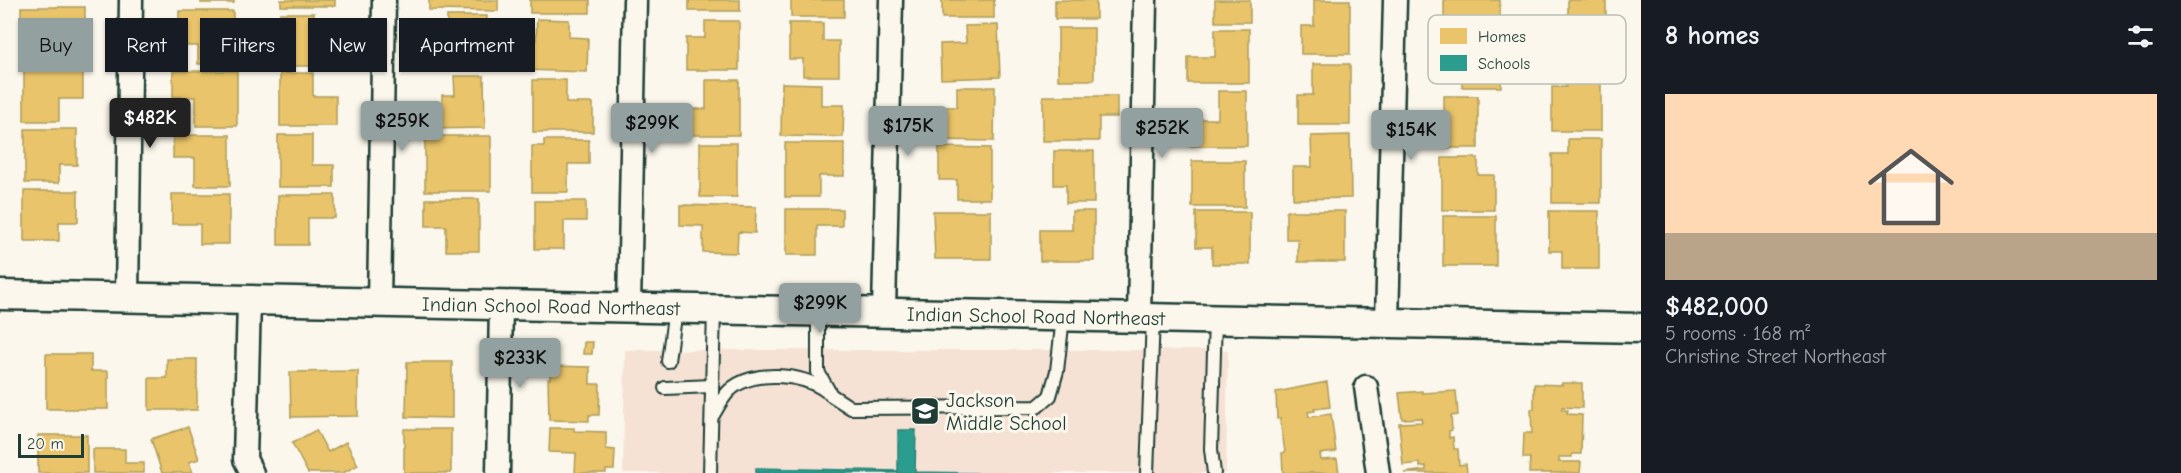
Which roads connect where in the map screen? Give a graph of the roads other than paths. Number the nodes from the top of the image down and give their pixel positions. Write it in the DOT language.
graph roads {
  1 [pos="131,0"];
  2 [pos="384,0"];
  3 [pos="635,0"];
  4 [pos="891,0"];
  5 [pos="1145,0"];
  6 [pos="1395,0"];
  7 [pos="0,295"];
  8 [pos="127,297"];
  9 [pos="249,300"];
  10 [pos="379,303"];
  11 [pos="501,304"];
  12 [pos="629,308"];
  13 [pos="675,309"];
  14 [pos="714,309"];
  15 [pos="818,311"];
  16 [pos="884,312"];
  17 [pos="1063,316"];
  18 [pos="1146,318"];
  19 [pos="1215,319"];
  20 [pos="1387,322"];
  21 [pos="1641,328"];
  22 [pos="668,361"];
  23 [pos="712,386"];
  24 [pos="1366,387"];
  25 [pos="664,388"];
  26 [pos="831,395"];
  27 [pos="711,419"];
  28 [pos="252,473"];
  29 [pos="498,473"];
  30 [pos="710,473"];
  31 [pos="1148,473"];
  32 [pos="1214,473"];
  33 [pos="1378,473"];
  1 -- 8 [label="street"];
  2 -- 10 [label="street"];
  3 -- 12 [label="street"];
  4 -- 16 [label="street"];
  5 -- 18 [label="street"];
  6 -- 20 [label="street"];
  7 -- 8 [label="street, Indian School Road Northeast"];
  8 -- 9 [label="street, Indian School Road Northeast"];
  9 -- 10 [label="street, Indian School Road Northeast"];
  9 -- 28 [label="street"];
  10 -- 11 [label="street, Indian School Road Northeast"];
  11 -- 12 [label="street, Indian School Road Northeast"];
  11 -- 29 [label="street"];
  12 -- 13 [label="street, Indian School Road Northeast"];
  13 -- 14 [label="street, Indian School Road Northeast"];
  13 -- 22 [label="lane"];
  14 -- 15 [label="street, Indian School Road Northeast"];
  14 -- 23 [label="lane"];
  15 -- 16 [label="street, Indian School Road Northeast"];
  15 -- 26 [label="lane"];
  16 -- 17 [label="street, Indian School Road Northeast"];
  17 -- 18 [label="street, Indian School Road Northeast"];
  17 -- 26 [label="lane"];
  18 -- 19 [label="street, Indian School Road Northeast"];
  18 -- 31 [label="lane"];
  19 -- 20 [label="street, Indian School Road Northeast"];
  19 -- 32 [label="lane"];
  20 -- 21 [label="street, Indian School Road Northeast"];
  23 -- 25 [label="lane"];
  23 -- 27 [label="lane"];
  24 -- 33 [label="street"];
  26 -- 27 [label="lane"];
  27 -- 30 [label="lane"];
}
